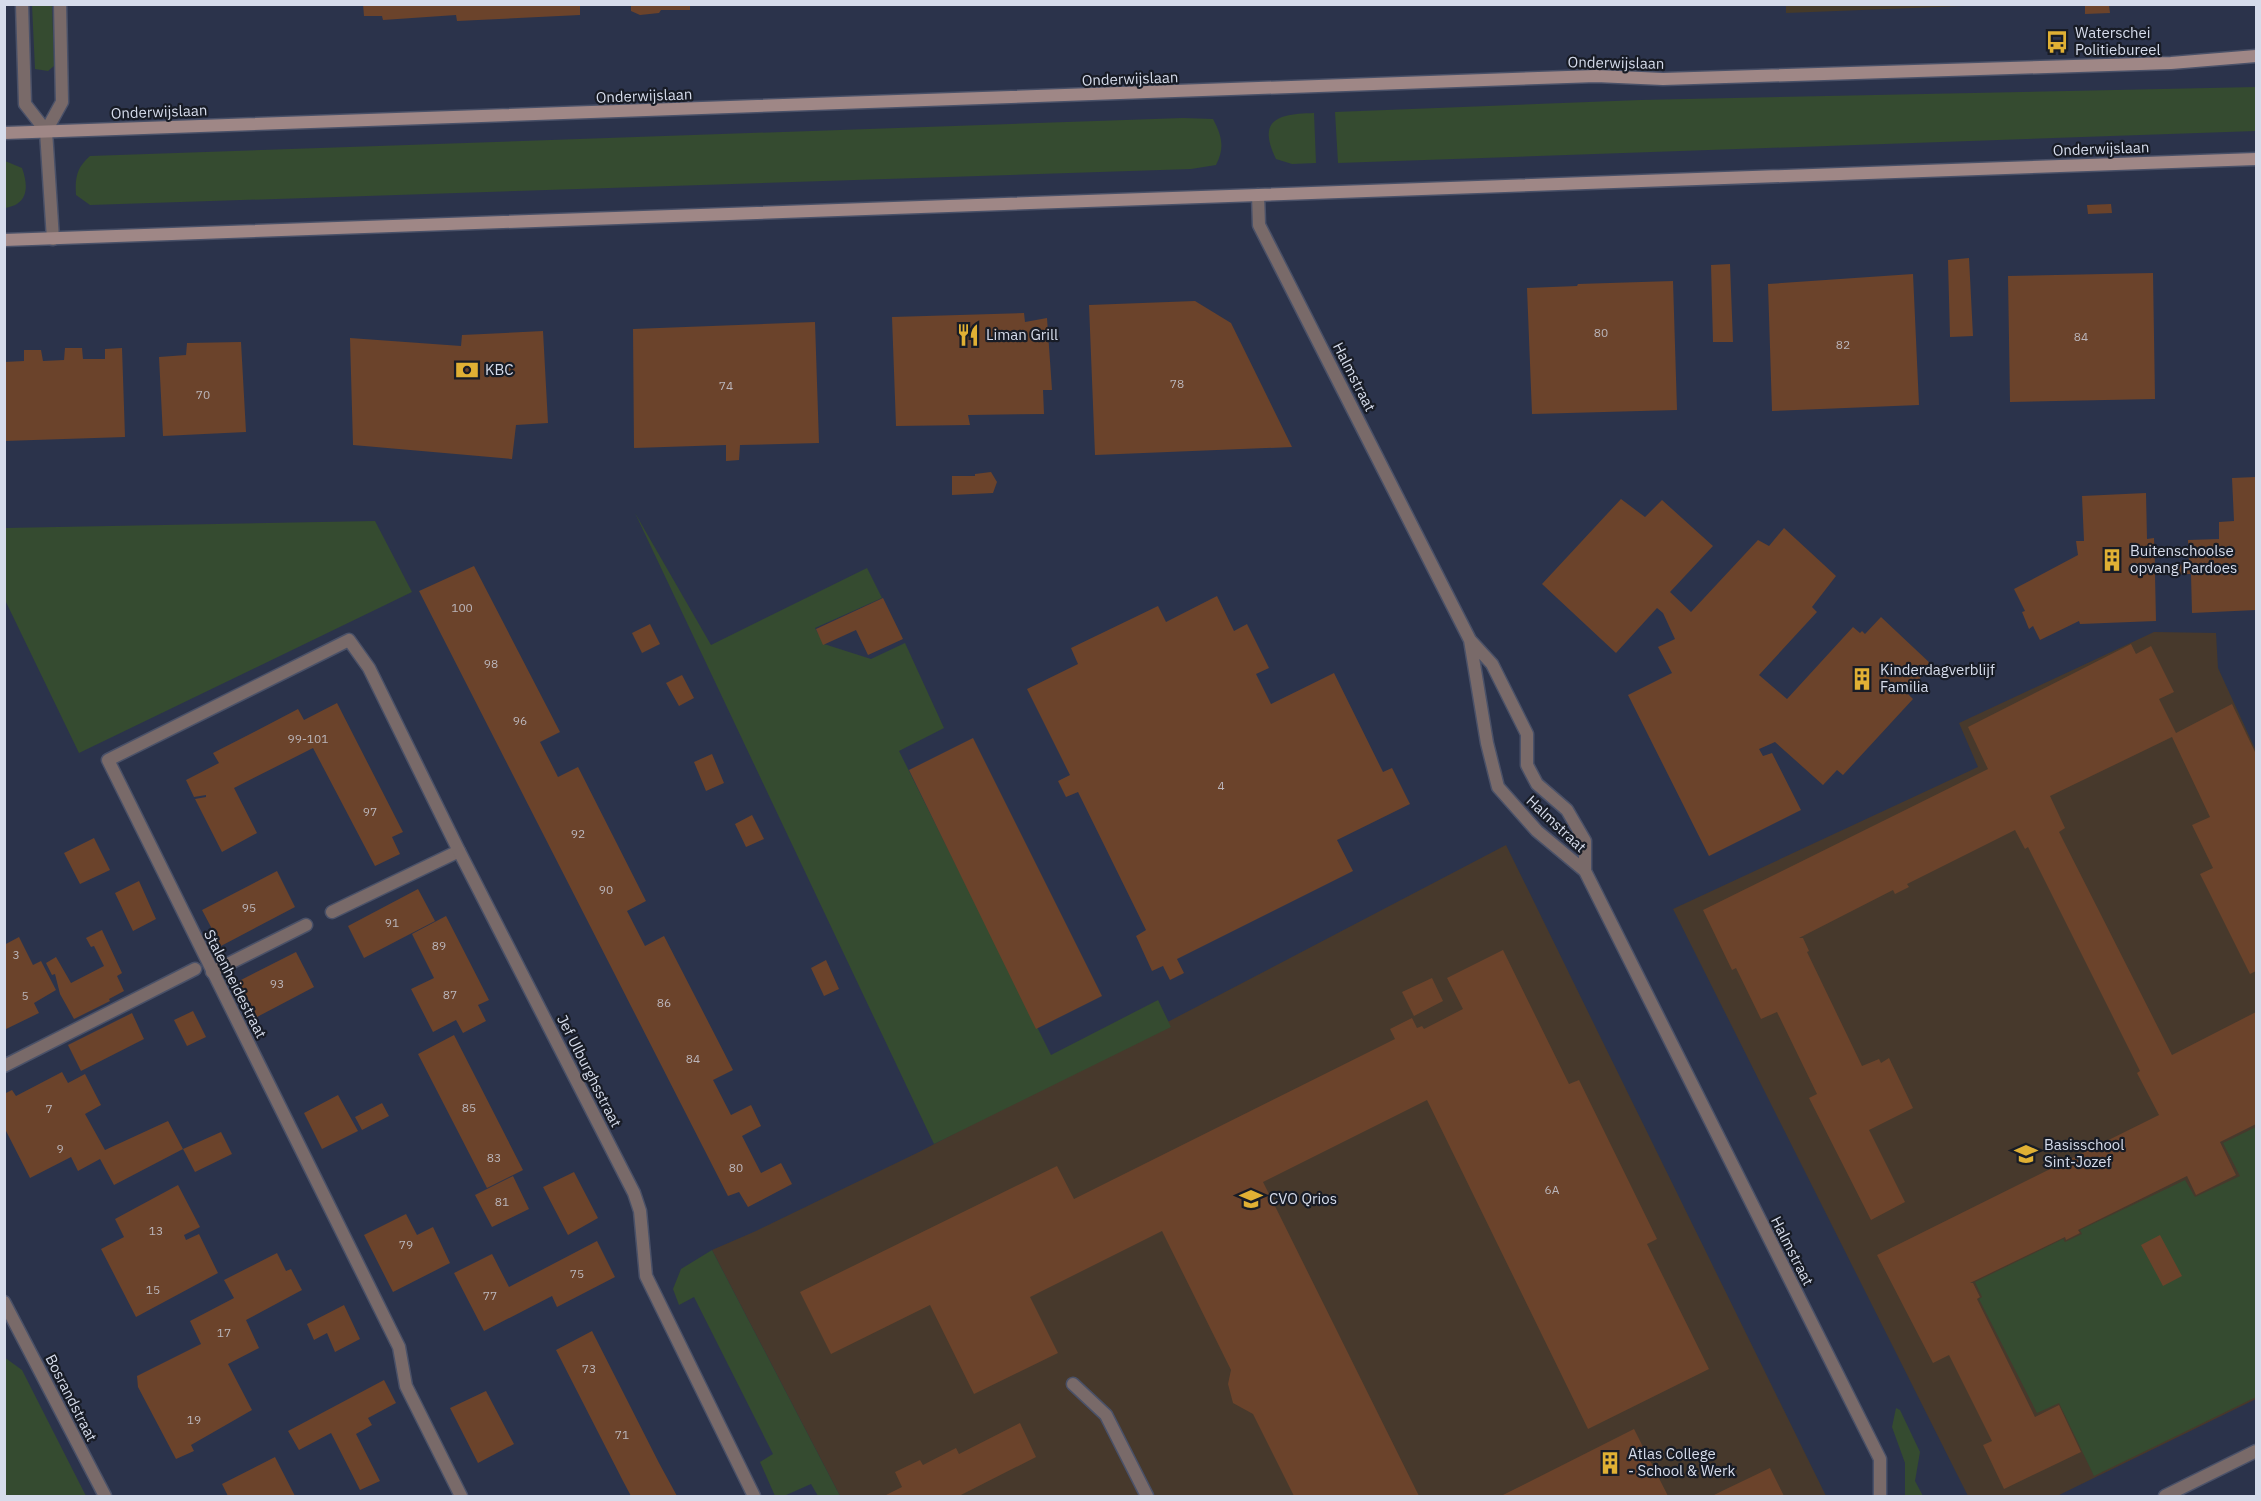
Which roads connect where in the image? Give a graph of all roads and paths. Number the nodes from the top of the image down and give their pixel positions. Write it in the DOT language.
graph roads {
  1 [pos="22,4"];
  2 [pos="60,4"];
  3 [pos="2256,56"];
  4 [pos="46,131"];
  5 [pos="4,133"];
  6 [pos="2256,159"];
  7 [pos="1258,195"];
  8 [pos="53,239"];
  9 [pos="4,240"];
  10 [pos="1470,640"];
  11 [pos="369,668"];
  12 [pos="459,851"];
  13 [pos="1586,871"];
  14 [pos="332,912"];
  15 [pos="306,925"];
  16 [pos="195,969"];
  17 [pos="212,972"];
  18 [pos="4,1066"];
  19 [pos="6,1310"];
  20 [pos="1072,1384"];
  21 [pos="2256,1451"];
  22 [pos="105,1497"];
  23 [pos="461,1497"];
  24 [pos="754,1497"];
  25 [pos="1147,1497"];
  26 [pos="1880,1497"];
  27 [pos="2165,1497"];
  1 -- 4 [label="street"];
  2 -- 4 [label="street"];
  3 -- 4 [label="main road, Onderwijslaan"];
  4 -- 5 [label="main road, Onderwijslaan"];
  4 -- 8 [label="street"];
  6 -- 7 [label="main road, Onderwijslaan"];
  7 -- 8 [label="main road, Onderwijslaan"];
  7 -- 10 [label="street, Halmstraat"];
  8 -- 9 [label="main road, Onderwijslaan"];
  10 -- 13 [label="street"];
  10 -- 13 [label="street, Halmstraat"];
  11 -- 12 [label="street, Jef Ulburghsstraat"];
  11 -- 17 [label="street, Stalenheidestraat"];
  12 -- 14 [label="street"];
  12 -- 24 [label="street, Jef Ulburghsstraat"];
  13 -- 26 [label="street, Halmstraat"];
  15 -- 17 [label="street"];
  16 -- 18 [label="street"];
  17 -- 23 [label="street, Stalenheidestraat"];
  19 -- 22 [label="street, Bosrandstraat"];
  20 -- 25 [label="street"];
  21 -- 27 [label="street"];
}
